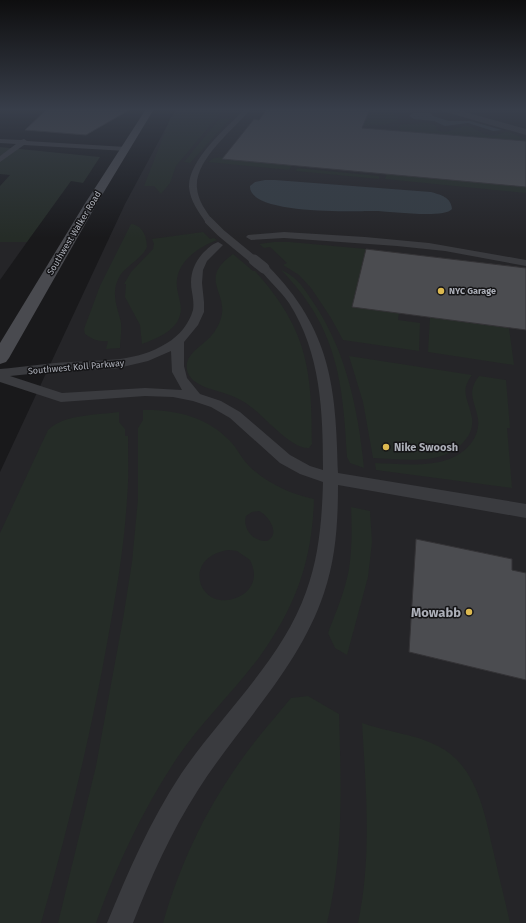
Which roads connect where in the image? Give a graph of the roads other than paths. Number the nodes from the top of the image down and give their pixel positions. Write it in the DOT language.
graph roads {
  1 [pos="10,152"];
  2 [pos="124,152"];
  3 [pos="207,152"];
  4 [pos="0,160"];
  5 [pos="250,237"];
  6 [pos="317,237"];
  7 [pos="218,245"];
  8 [pos="526,264"];
  9 [pos="178,342"];
  10 [pos="0,358"];
  11 [pos="0,373"];
  12 [pos="0,377"];
  13 [pos="195,397"];
  14 [pos="330,478"];
  15 [pos="526,511"];
  16 [pos="120,923"];
  1 -- 4 [label="lane"];
  2 -- 10 [label="main road, Southwest Walker Road"];
  3 -- 14 [label="lane, bridge"];
  5 -- 6 [label="lane"];
  6 -- 8 [label="lane"];
  6 -- 8 [label="lane"];
  7 -- 9 [label="lane, Southwest Koll Parkway"];
  9 -- 11 [label="lane, Southwest Koll Parkway"];
  9 -- 13 [label="lane"];
  12 -- 13 [label="lane, Southwest Koll Parkway"];
  13 -- 14 [label="lane, Southwest Koll Parkway"];
  14 -- 15 [label="lane, Southwest Koll Parkway"];
  14 -- 16 [label="lane"];
}
